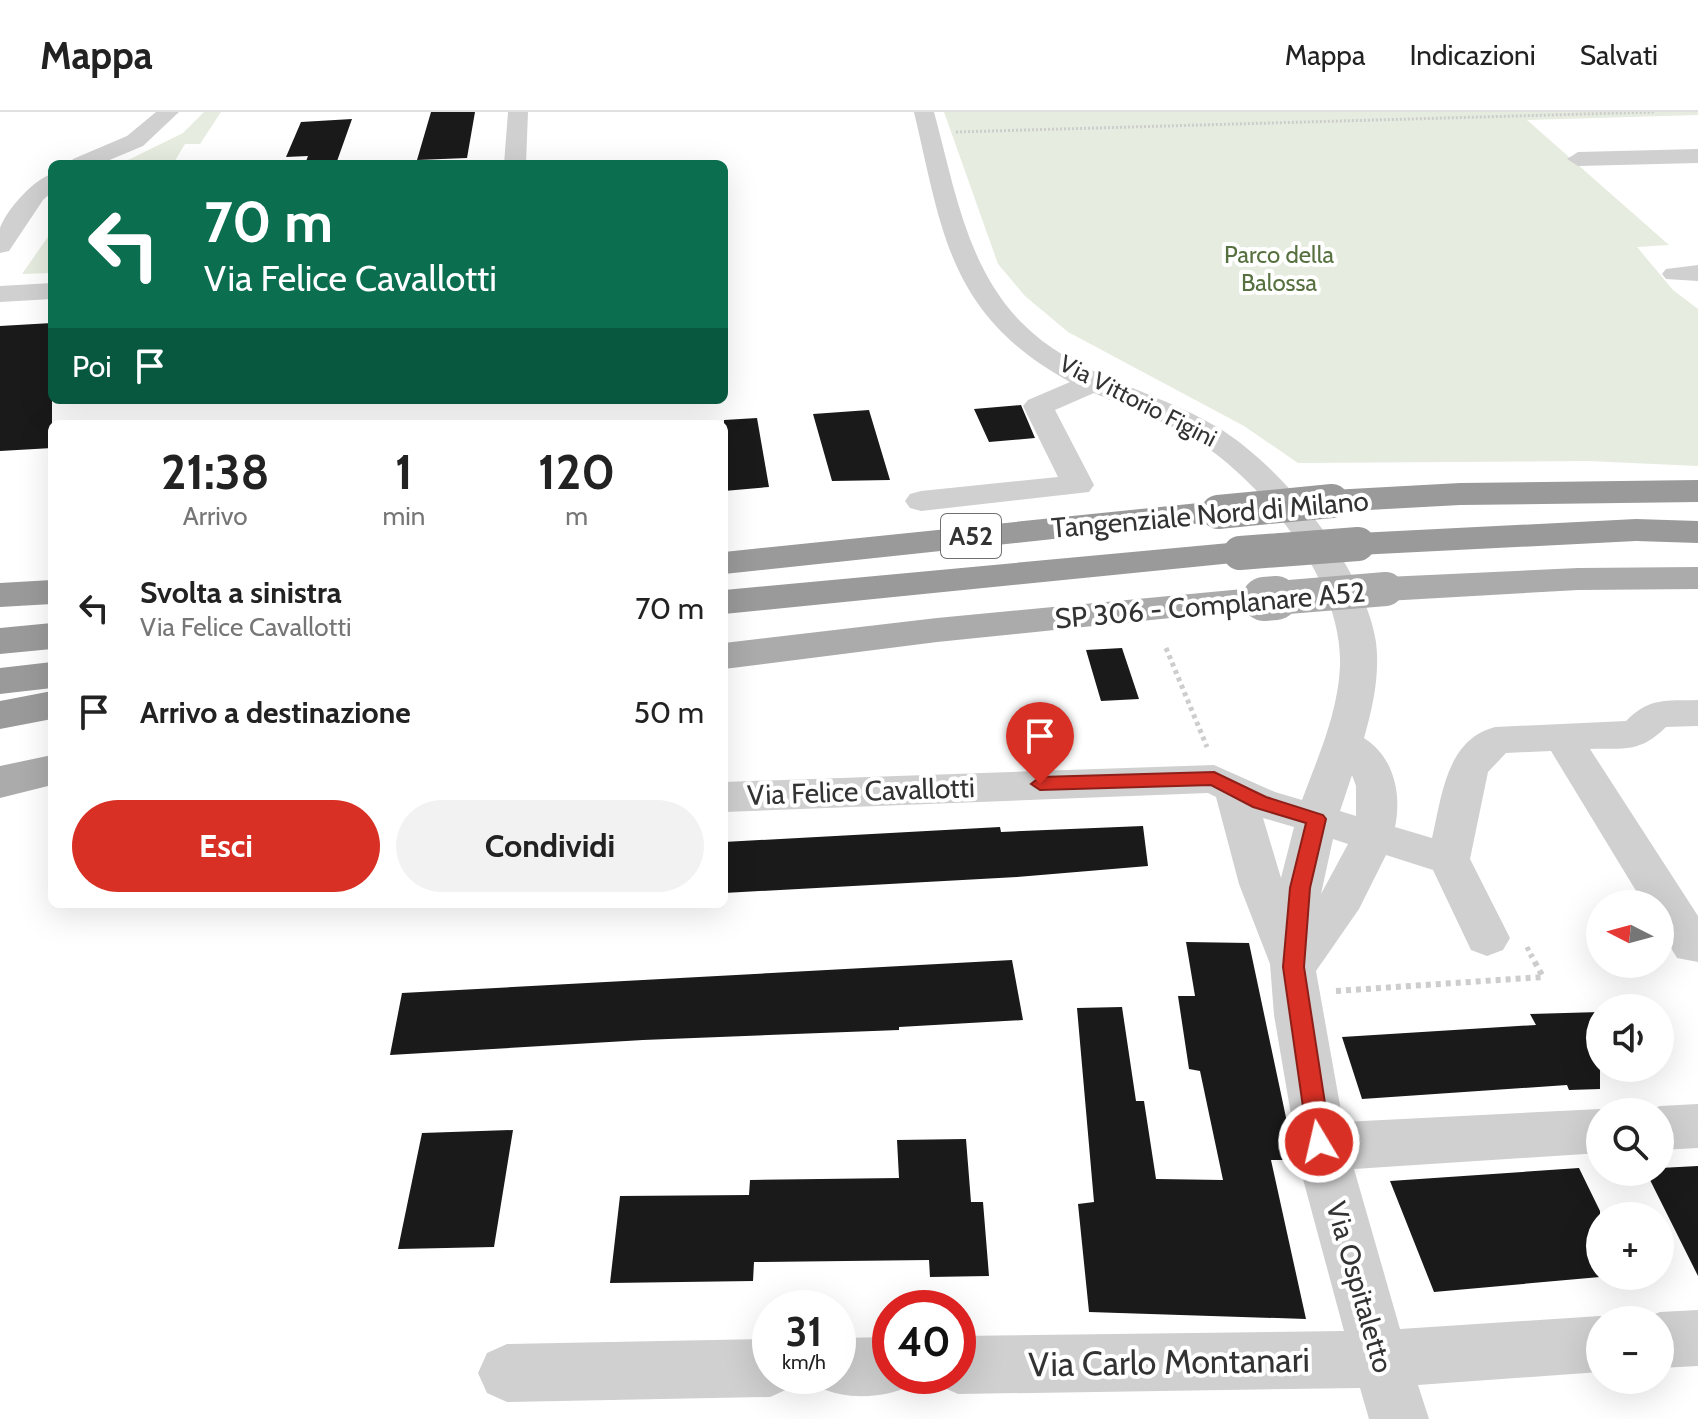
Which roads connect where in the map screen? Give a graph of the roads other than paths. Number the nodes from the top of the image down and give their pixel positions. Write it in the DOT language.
graph roads {
  1 [pos="169,112"];
  2 [pos="518,112"];
  3 [pos="927,122"];
  4 [pos="1698,156"];
  5 [pos="1578,159"];
  6 [pos="90,160"];
  7 [pos="515,160"];
  8 [pos="48,184"];
  9 [pos="0,246"];
  10 [pos="48,291"];
  11 [pos="0,294"];
  12 [pos="1093,383"];
  13 [pos="1260,474"];
  14 [pos="1698,491"];
  15 [pos="921,501"];
  16 [pos="1698,532"];
  17 [pos="908,542"];
  18 [pos="728,553"];
  19 [pos="728,563"];
  20 [pos="1698,578"];
  21 [pos="48,592"];
  22 [pos="0,595"];
  23 [pos="728,602"];
  24 [pos="48,636"];
  25 [pos="0,641"];
  26 [pos="728,656"];
  27 [pos="48,675"];
  28 [pos="0,681"];
  29 [pos="48,706"];
  30 [pos="1698,713"];
  31 [pos="0,715"];
  32 [pos="1562,737"];
  33 [pos="1341,742"];
  34 [pos="48,771"];
  35 [pos="0,782"];
  36 [pos="1224,784"];
  37 [pos="728,797"];
  38 [pos="1317,819"];
  39 [pos="1373,837"];
  40 [pos="1449,859"];
  41 [pos="1487,938"];
  42 [pos="1698,944"];
  43 [pos="1294,980"];
  44 [pos="1698,1126"];
  45 [pos="1674,1127"];
  46 [pos="1586,1132"];
  47 [pos="1319,1142"];
  48 [pos="1698,1338"];
  49 [pos="1674,1339"];
  50 [pos="1586,1345"];
  51 [pos="1380,1359"];
  52 [pos="976,1365"];
  53 [pos="752,1368"];
  54 [pos="507,1373"];
  55 [pos="1399,1419"];
  1 -- 6 [label="street"];
  2 -- 7 [label="street"];
  3 -- 12 [label="street, Via Vittorio Figini"];
  4 -- 5 [label="street"];
  8 -- 9 [label="street"];
  10 -- 11 [label="street"];
  12 -- 13 [label="street, Via Vittorio Figini"];
  12 -- 15 [label="street"];
  13 -- 33 [label="street, Via Ospitaletto"];
  14 -- 17 [label="highway, Tangenziale Nord di Milano / A52, bridge"];
  16 -- 23 [label="highway, Tangenziale Nord di Milano / A52, bridge"];
  17 -- 18 [label="highway"];
  17 -- 19 [label="highway, Tangenziale Nord di Milano / A52"];
  20 -- 26 [label="main road, SP 306 - Complanare A52, bridge"];
  21 -- 22 [label="highway"];
  24 -- 25 [label="highway"];
  27 -- 28 [label="highway"];
  29 -- 31 [label="highway"];
  30 -- 32 [label="street"];
  32 -- 40 [label="street"];
  32 -- 42 [label="street"];
  33 -- 38 [label="street, Via Ospitaletto"];
  33 -- 39 [label="street"];
  34 -- 35 [label="main road"];
  36 -- 37 [label="street, Via Felice Cavallotti"];
  36 -- 38 [label="street, Via Felice Cavallotti"];
  36 -- 43 [label="street"];
  38 -- 39 [label="street, Via Felice Cavallotti"];
  38 -- 43 [label="street, Via Ospitaletto"];
  39 -- 40 [label="street, Via Felice Cavallotti"];
  39 -- 43 [label="street"];
  40 -- 41 [label="street"];
  43 -- 47 [label="street, Via Ospitaletto"];
  44 -- 45 [label="street"];
  46 -- 47 [label="street"];
  47 -- 51 [label="street, Via Ospitaletto"];
  48 -- 49 [label="street"];
  50 -- 51 [label="street, Via Carlo Montanari"];
  51 -- 52 [label="street, Via Carlo Montanari"];
  51 -- 55 [label="street, Via Ospitaletto"];
  53 -- 54 [label="street"];
}
